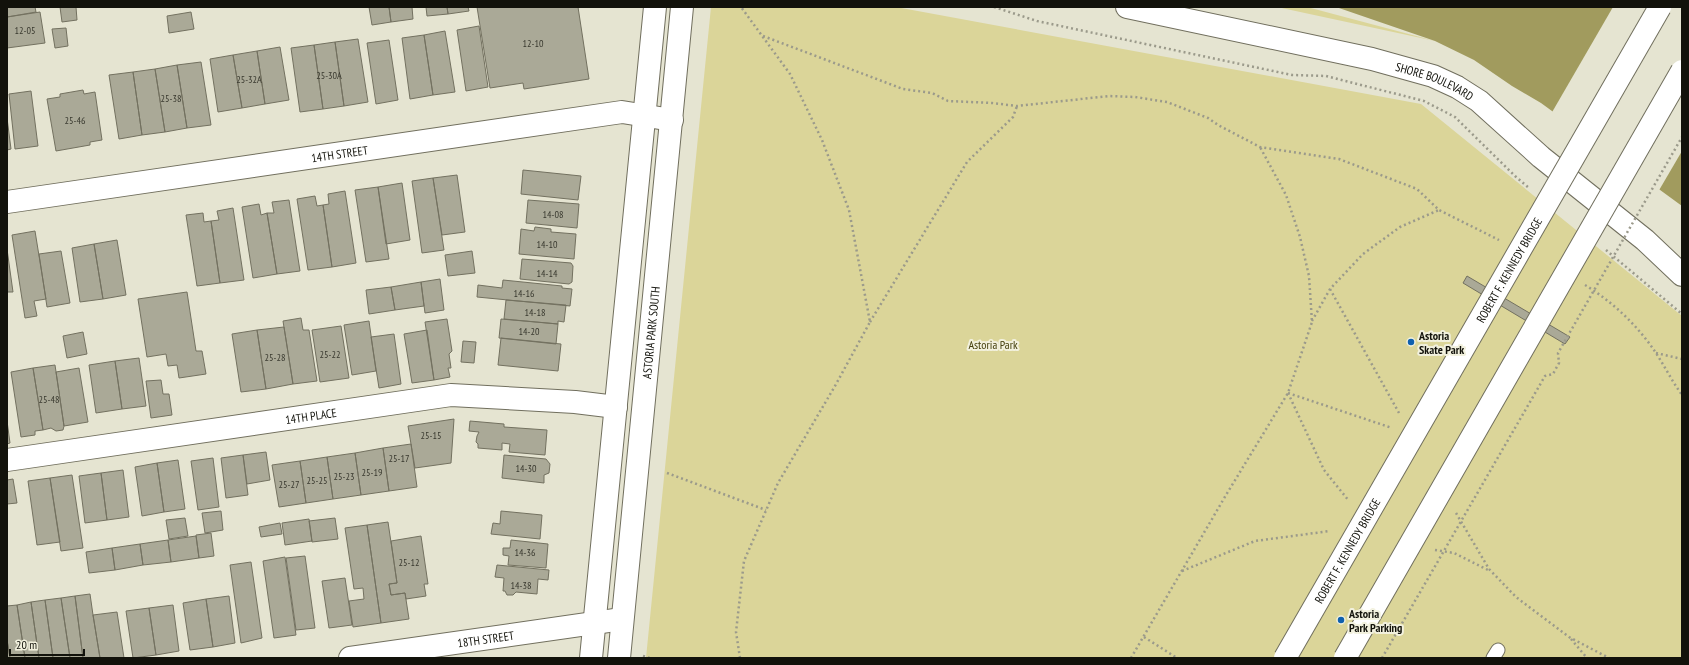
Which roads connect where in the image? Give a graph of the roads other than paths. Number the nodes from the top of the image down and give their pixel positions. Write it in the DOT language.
graph roads {
  1 [pos="655,7"];
  2 [pos="682,7"];
  3 [pos="1127,7"];
  4 [pos="1660,7"];
  5 [pos="1682,71"];
  6 [pos="644,115"];
  7 [pos="672,120"];
  8 [pos="7,202"];
  9 [pos="1682,275"];
  10 [pos="616,407"];
  11 [pos="7,460"];
  12 [pos="622,618"];
  13 [pos="595,622"];
  14 [pos="350,658"];
  15 [pos="591,658"];
  16 [pos="619,658"];
  17 [pos="1285,658"];
  18 [pos="1345,658"];
  1 -- 6 [label="main road"];
  2 -- 7 [label="main road, ASTORIA PARK SOUTH"];
  3 -- 9 [label="main road, SHORE BOULEVARD"];
  4 -- 17 [label="main road, ROBERT F. KENNEDY BRIDGE, bridge"];
  5 -- 18 [label="main road, bridge"];
  6 -- 7 [label="main road, 14TH STREET"];
  6 -- 8 [label="main road, 14TH STREET"];
  6 -- 10 [label="main road"];
  7 -- 12 [label="main road, ASTORIA PARK SOUTH"];
  10 -- 11 [label="main road, 14TH PLACE"];
  10 -- 13 [label="main road"];
  12 -- 13 [label="main road, 18TH STREET"];
  12 -- 16 [label="main road, ASTORIA PARK SOUTH"];
  13 -- 14 [label="main road, 18TH STREET"];
  13 -- 15 [label="main road"];
}
